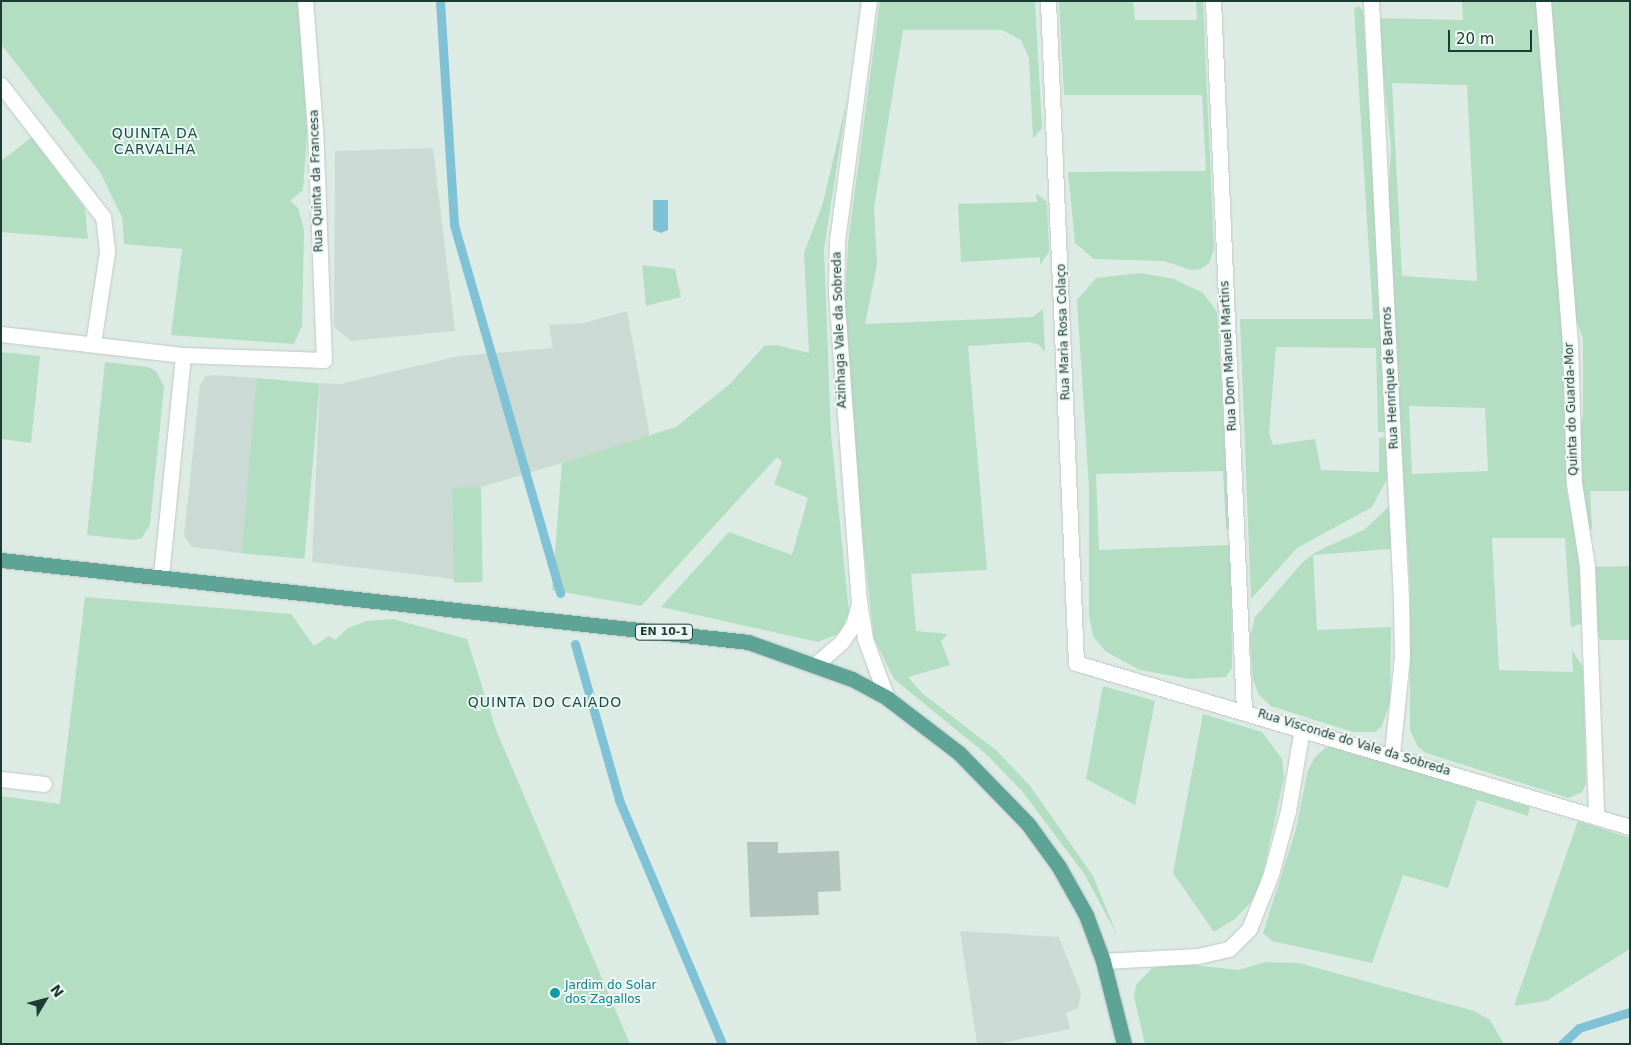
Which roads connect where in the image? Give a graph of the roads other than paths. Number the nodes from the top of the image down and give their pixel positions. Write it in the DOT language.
graph roads {
  1 [pos="305,1"];
  2 [pos="869,1"];
  3 [pos="1048,1"];
  4 [pos="1213,1"];
  5 [pos="1371,1"];
  6 [pos="1543,1"];
  7 [pos="1,85"];
  8 [pos="1,334"];
  9 [pos="93,344"];
  10 [pos="183,354"];
  11 [pos="1,560"];
  12 [pos="161,576"];
  13 [pos="860,601"];
  14 [pos="1076,663"];
  15 [pos="816,664"];
  16 [pos="886,698"];
  17 [pos="1244,710"];
  18 [pos="1302,728"];
  19 [pos="1392,754"];
  20 [pos="1,779"];
  21 [pos="44,784"];
  22 [pos="1596,816"];
  23 [pos="1630,827"];
  24 [pos="1103,961"];
  25 [pos="1124,1044"];
  1 -- 10 [label="street, Rua Quinta da Francesa"];
  2 -- 13 [label="street, Azinhaga Vale da Sobreda"];
  3 -- 14 [label="street, Rua Maria Rosa Colaço"];
  4 -- 17 [label="street, Rua Dom Manuel Martins"];
  5 -- 19 [label="street, Rua Henrique de Barros"];
  6 -- 22 [label="street, Quinta do Guarda-Mor"];
  7 -- 9 [label="street"];
  8 -- 9 [label="street"];
  9 -- 10 [label="street"];
  10 -- 12 [label="street"];
  11 -- 12 [label="main road, EN 10-1"];
  12 -- 15 [label="main road, EN 10-1"];
  13 -- 15 [label="street, Azinhaga Vale da Sobreda"];
  13 -- 16 [label="street, Azinhaga Vale da Sobreda"];
  14 -- 17 [label="street, Rua Visconde do Vale da Sobreda"];
  15 -- 16 [label="main road, EN 10-1"];
  16 -- 24 [label="main road, EN 10-1"];
  17 -- 18 [label="street, Rua Visconde do Vale da Sobreda"];
  18 -- 19 [label="street, Rua Visconde do Vale da Sobreda"];
  18 -- 24 [label="street"];
  19 -- 22 [label="street, Rua Visconde do Vale da Sobreda"];
  20 -- 21 [label="street"];
  22 -- 23 [label="street, Rua Visconde do Vale da Sobreda"];
  24 -- 25 [label="main road, EN 10-1"];
}
